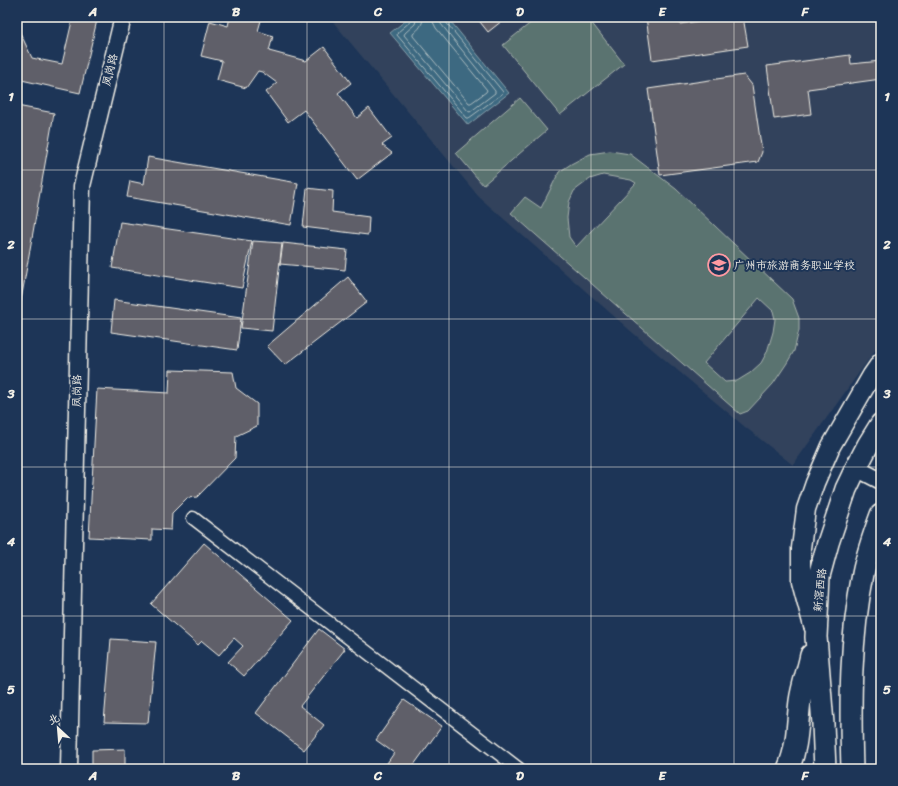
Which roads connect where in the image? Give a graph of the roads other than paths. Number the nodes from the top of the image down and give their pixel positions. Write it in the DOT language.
graph roads {
  1 [pos="123,17"];
  2 [pos="881,362"];
  3 [pos="881,424"];
  4 [pos="856,468"];
  5 [pos="881,481"];
  6 [pos="881,515"];
  7 [pos="193,518"];
  8 [pos="816,637"];
  9 [pos="851,732"];
  10 [pos="69,769"];
  11 [pos="519,769"];
  12 [pos="788,769"];
  13 [pos="825,769"];
  14 [pos="852,769"];
  15 [pos="865,769"];
  1 -- 10 [label="street, 凤岗路"];
  2 -- 8 [label="main road"];
  3 -- 4 [label="highway, 新滘西路"];
  4 -- 5 [label="street"];
  4 -- 8 [label="highway, 新滘西路"];
  6 -- 9 [label="highway"];
  7 -- 11 [label="street"];
  8 -- 12 [label="highway"];
  8 -- 13 [label="highway, 新滘西路"];
  9 -- 14 [label="highway"];
  9 -- 15 [label="highway"];
}
